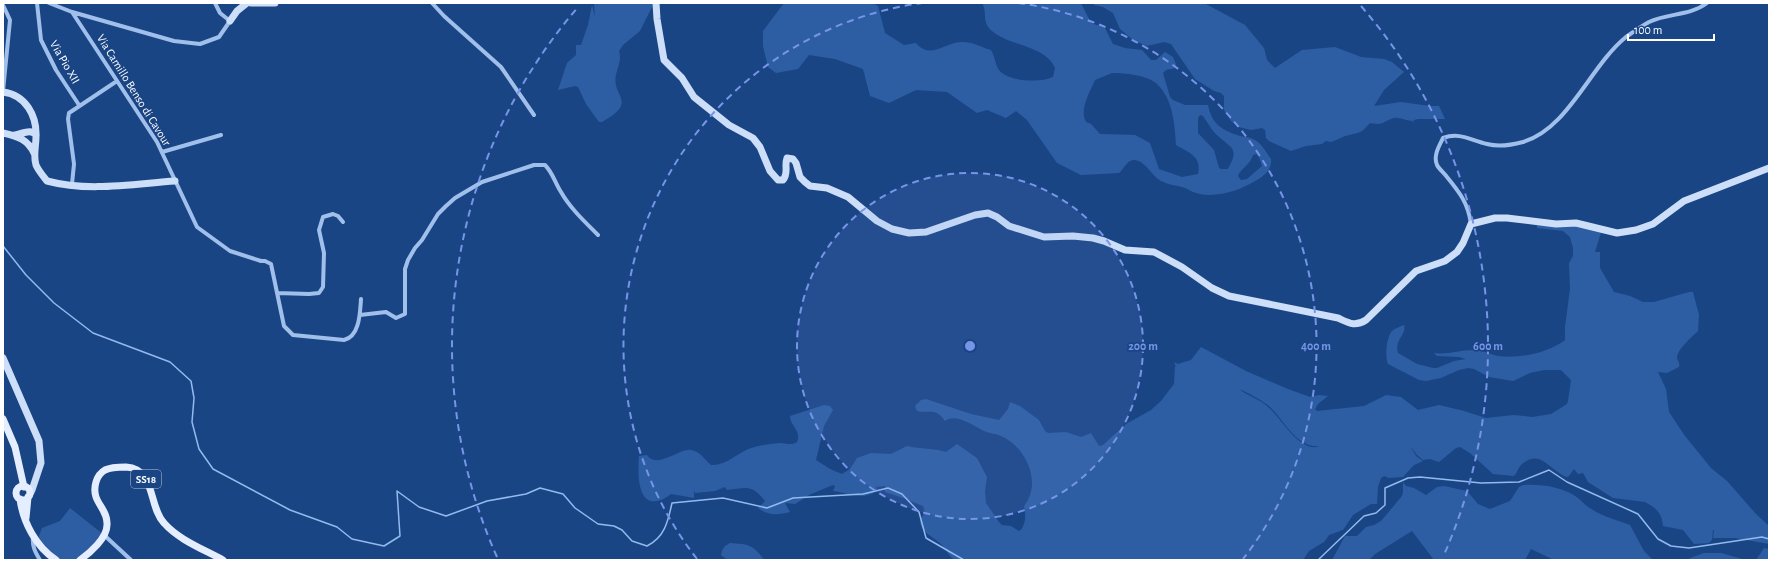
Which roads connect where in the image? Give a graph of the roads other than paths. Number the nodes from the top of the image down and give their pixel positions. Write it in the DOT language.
graph roads {
  1 [pos="37,3"];
  2 [pos="49,3"];
  3 [pos="215,3"];
  4 [pos="247,3"];
  5 [pos="251,3"];
  6 [pos="275,3"];
  7 [pos="432,3"];
  8 [pos="656,3"];
  9 [pos="1706,3"];
  10 [pos="3,4"];
  11 [pos="72,12"];
  12 [pos="230,20"];
  13 [pos="117,81"];
  14 [pos="3,92"];
  15 [pos="80,105"];
  16 [pos="534,115"];
  17 [pos="34,120"];
  18 [pos="27,132"];
  19 [pos="3,133"];
  20 [pos="15,135"];
  21 [pos="221,135"];
  22 [pos="32,141"];
  23 [pos="162,152"];
  24 [pos="1769,168"];
  25 [pos="175,181"];
  26 [pos="72,184"];
  27 [pos="343,222"];
  28 [pos="1471,224"];
  29 [pos="598,235"];
  30 [pos="277,293"];
  31 [pos="361,299"];
  32 [pos="360,315"];
  33 [pos="3,358"];
  34 [pos="3,419"];
  35 [pos="26,491"];
  36 [pos="20,499"];
  37 [pos="27,525"];
  38 [pos="34,535"];
  39 [pos="104,535"];
  40 [pos="40,560"];
  41 [pos="56,560"];
  42 [pos="80,560"];
  43 [pos="131,560"];
  44 [pos="223,560"];
  1 -- 15 [label="street, Via Pio XII"];
  2 -- 11 [label="street"];
  3 -- 12 [label="street"];
  4 -- 12 [label="street"];
  5 -- 6 [label="street"];
  7 -- 16 [label="street"];
  8 -- 28 [label="street"];
  9 -- 28 [label="street"];
  10 -- 14 [label="street"];
  11 -- 12 [label="street"];
  11 -- 13 [label="street, Via Camillo Benso di Cavour"];
  13 -- 15 [label="street"];
  13 -- 23 [label="street, Via Camillo Benso di Cavour"];
  14 -- 17 [label="street"];
  15 -- 26 [label="street"];
  17 -- 18 [label="street"];
  17 -- 22 [label="street"];
  18 -- 20 [label="street"];
  18 -- 22 [label="street"];
  18 -- 22 [label="street"];
  19 -- 20 [label="street"];
  20 -- 22 [label="street"];
  21 -- 23 [label="street"];
  22 -- 26 [label="street"];
  23 -- 25 [label="street, Via Camillo Benso di Cavour"];
  24 -- 28 [label="street"];
  25 -- 26 [label="street"];
  25 -- 30 [label="street, Via Camillo Benso di Cavour"];
  27 -- 30 [label="street"];
  29 -- 32 [label="street"];
  30 -- 32 [label="street"];
  31 -- 32 [label="street"];
  33 -- 35 [label="street"];
  34 -- 35 [label="main road"];
  35 -- 36 [label="main road"];
  35 -- 36 [label="main road"];
  35 -- 37 [label="main road"];
  36 -- 37 [label="main road"];
  37 -- 38 [label="main road"];
  38 -- 40 [label="street"];
  38 -- 41 [label="main road"];
  39 -- 42 [label="main road"];
  39 -- 43 [label="street"];
  39 -- 44 [label="main road, SS18"];
}
